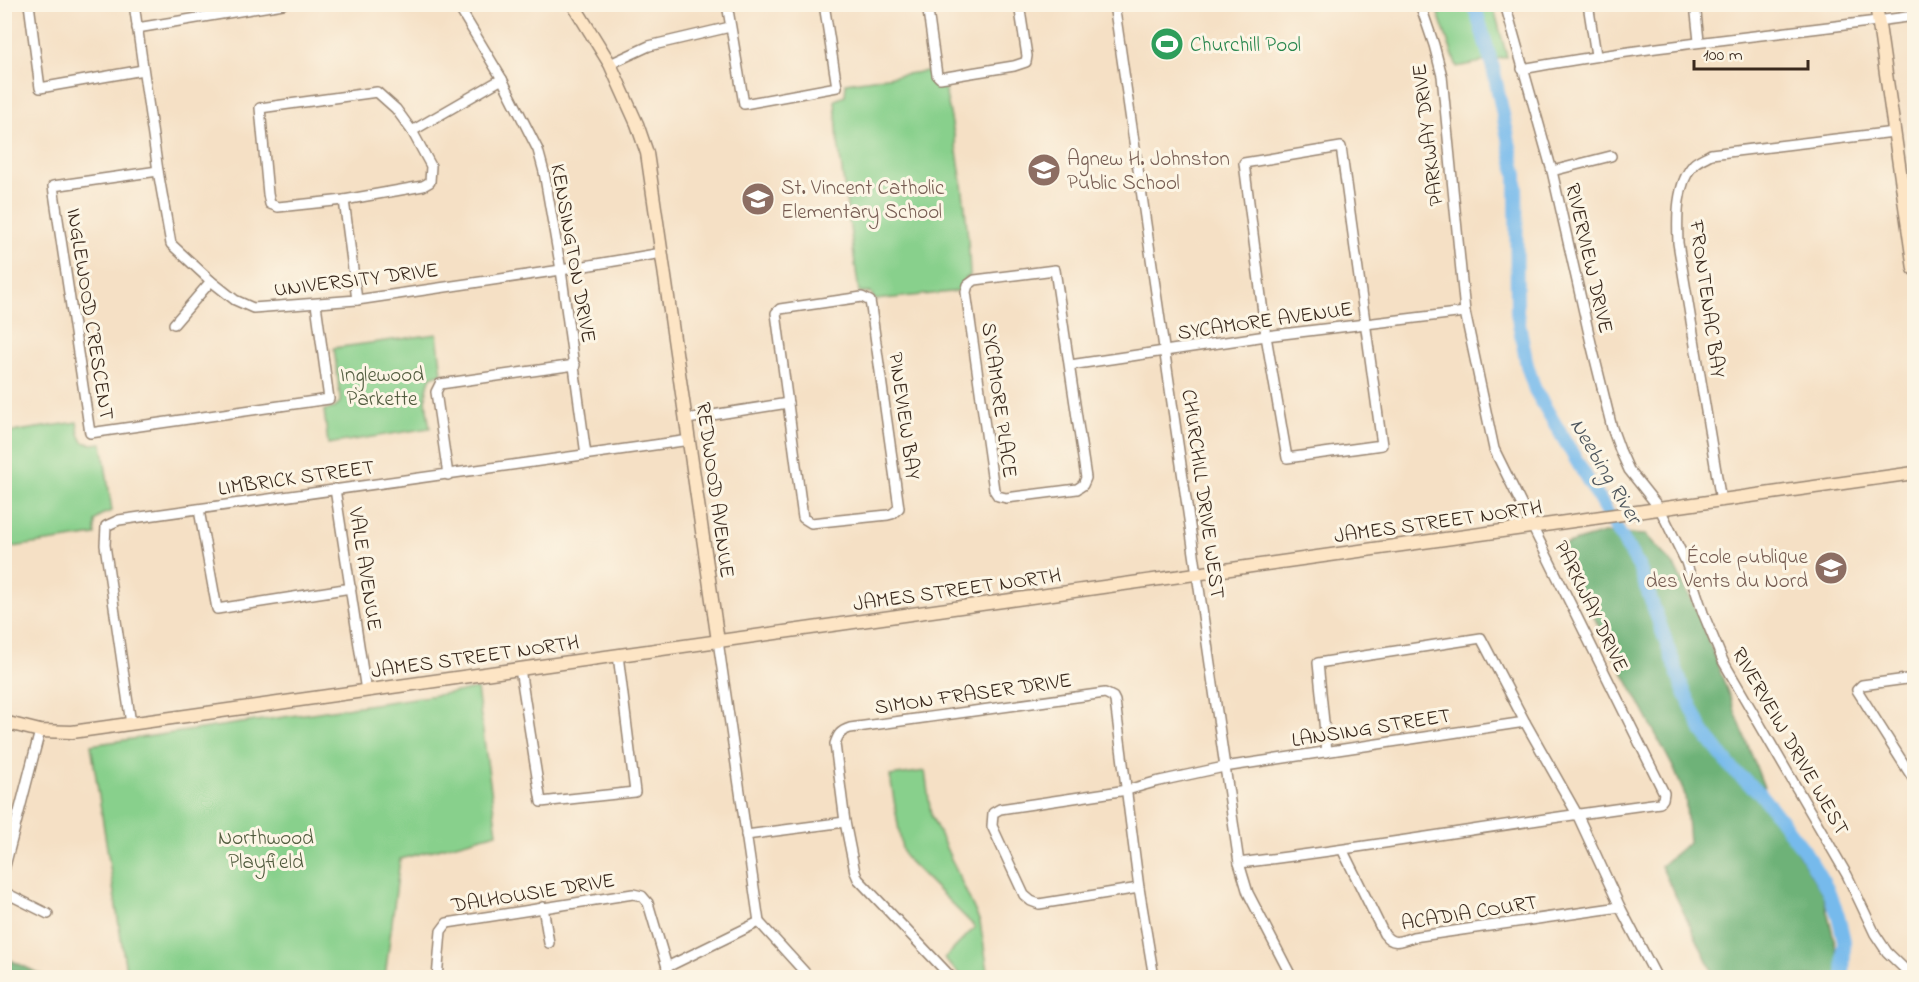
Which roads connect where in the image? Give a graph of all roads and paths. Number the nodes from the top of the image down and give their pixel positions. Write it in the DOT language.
graph roads {
  1 [pos="29,4"];
  2 [pos="134,4"];
  3 [pos="283,4"];
  4 [pos="457,4"];
  5 [pos="573,4"];
  6 [pos="727,4"];
  7 [pos="824,4"];
  8 [pos="927,4"];
  9 [pos="1019,4"];
  10 [pos="1114,4"];
  11 [pos="1420,4"];
  12 [pos="1505,4"];
  13 [pos="1588,4"];
  14 [pos="1695,4"];
  15 [pos="1876,4"];
  16 [pos="243,7"];
  17 [pos="1914,16"];
  18 [pos="1879,21"];
  19 [pos="730,27"];
  20 [pos="137,28"];
  21 [pos="1700,41"];
  22 [pos="1596,55"];
  23 [pos="610,64"];
  24 [pos="1522,69"];
  25 [pos="143,70"];
  26 [pos="502,79"];
  27 [pos="412,131"];
  28 [pos="1894,132"];
  29 [pos="1611,156"];
  30 [pos="158,171"];
  31 [pos="1552,171"];
  32 [pos="344,200"];
  33 [pos="1913,246"];
  34 [pos="662,253"];
  35 [pos="1914,269"];
  36 [pos="561,270"];
  37 [pos="211,281"];
  38 [pos="357,300"];
  39 [pos="316,304"];
  40 [pos="1465,312"];
  41 [pos="174,324"];
  42 [pos="1365,325"];
  43 [pos="1266,336"];
  44 [pos="1165,352"];
  45 [pos="574,365"];
  46 [pos="1070,365"];
  47 [pos="788,403"];
  48 [pos="687,419"];
  49 [pos="690,440"];
  50 [pos="586,455"];
  51 [pos="1914,473"];
  52 [pos="448,475"];
  53 [pos="335,489"];
  54 [pos="1721,501"];
  55 [pos="1660,509"];
  56 [pos="198,510"];
  57 [pos="1534,526"];
  58 [pos="1197,575"];
  59 [pos="351,588"];
  60 [pos="718,641"];
  61 [pos="618,655"];
  62 [pos="520,669"];
  63 [pos="1914,678"];
  64 [pos="366,691"];
  65 [pos="4,722"];
  66 [pos="1525,722"];
  67 [pos="132,724"];
  68 [pos="40,731"];
  69 [pos="1327,752"];
  70 [pos="1224,767"];
  71 [pos="1914,780"];
  72 [pos="1127,790"];
  73 [pos="1577,814"];
  74 [pos="845,822"];
  75 [pos="746,835"];
  76 [pos="1343,851"];
  77 [pos="1239,863"];
  78 [pos="4,870"];
  79 [pos="1139,888"];
  80 [pos="4,892"];
  81 [pos="1620,907"];
  82 [pos="543,908"];
  83 [pos="48,914"];
  84 [pos="759,922"];
  85 [pos="549,943"];
  86 [pos="667,967"];
  87 [pos="810,977"];
  88 [pos="437,978"];
  89 [pos="665,978"];
  90 [pos="952,978"];
  91 [pos="1152,978"];
  92 [pos="1292,978"];
  93 [pos="1657,978"];
  94 [pos="1914,978"];
  1 -- 25 [label="street"];
  2 -- 20 [label="street, UNIVERSITY DRIVE"];
  3 -- 16 [label="street"];
  4 -- 26 [label="street, KENSINGTON DRIVE"];
  5 -- 23 [label="street, REDWOOD AVENUE"];
  6 -- 19 [label="street"];
  7 -- 19 [label="street"];
  8 -- 9 [label="street"];
  10 -- 44 [label="street, CHURCHILL DRIVE WEST"];
  11 -- 40 [label="street, PARKWAY DRIVE"];
  12 -- 24 [label="street, RIVERVIEW DRIVE"];
  13 -- 22 [label="street"];
  14 -- 21 [label="street"];
  15 -- 18 [label="street"];
  16 -- 20 [label="street"];
  17 -- 18 [label="street"];
  18 -- 21 [label="street"];
  18 -- 28 [label="street"];
  19 -- 23 [label="street"];
  20 -- 25 [label="street, UNIVERSITY DRIVE"];
  21 -- 22 [label="street"];
  22 -- 24 [label="street"];
  23 -- 34 [label="street, REDWOOD AVENUE"];
  24 -- 31 [label="street, RIVERVIEW DRIVE"];
  25 -- 30 [label="street, UNIVERSITY DRIVE"];
  26 -- 27 [label="street"];
  26 -- 36 [label="street, KENSINGTON DRIVE"];
  27 -- 32 [label="street"];
  27 -- 32 [label="street"];
  28 -- 33 [label="street"];
  28 -- 54 [label="street, FRONTENAC BAY"];
  29 -- 31 [label="street"];
  30 -- 37 [label="street, UNIVERSITY DRIVE"];
  30 -- 39 [label="street, INGLEWOOD CRESCENT"];
  31 -- 55 [label="street, RIVERVIEW DRIVE"];
  32 -- 38 [label="street"];
  33 -- 35 [label="street"];
  34 -- 36 [label="street, UNIVERSITY DRIVE"];
  34 -- 48 [label="street, REDWOOD AVENUE"];
  36 -- 38 [label="street, UNIVERSITY DRIVE"];
  36 -- 45 [label="street, KENSINGTON DRIVE"];
  37 -- 39 [label="street, UNIVERSITY DRIVE"];
  37 -- 41 [label="street"];
  38 -- 39 [label="street, UNIVERSITY DRIVE"];
  40 -- 42 [label="street, SYCAMORE AVENUE"];
  40 -- 57 [label="street, PARKWAY DRIVE"];
  42 -- 43 [label="street, SYCAMORE AVENUE"];
  42 -- 43 [label="street"];
  42 -- 43 [label="street"];
  43 -- 44 [label="street, SYCAMORE AVENUE"];
  44 -- 46 [label="street, SYCAMORE AVENUE"];
  44 -- 58 [label="street, CHURCHILL DRIVE WEST"];
  45 -- 50 [label="street, KENSINGTON DRIVE"];
  45 -- 52 [label="street"];
  46 -- 46 [label="street, SYCAMORE PLACE"];
  47 -- 47 [label="street, PINEVIEW BAY"];
  47 -- 48 [label="street"];
  48 -- 49 [label="street, REDWOOD AVENUE"];
  49 -- 50 [label="street, LIMBRICK STREET"];
  49 -- 60 [label="street, REDWOOD AVENUE"];
  50 -- 52 [label="street, LIMBRICK STREET"];
  51 -- 54 [label="street, JAMES STREET NORTH"];
  52 -- 53 [label="street, LIMBRICK STREET"];
  53 -- 56 [label="street, LIMBRICK STREET"];
  53 -- 59 [label="street, VALE AVENUE"];
  54 -- 55 [label="street, JAMES STREET NORTH"];
  55 -- 57 [label="street, JAMES STREET NORTH"];
  55 -- 94 [label="street, RIVERVEIW DRIVE WEST"];
  56 -- 59 [label="street"];
  56 -- 67 [label="street, LIMBRICK STREET"];
  57 -- 58 [label="street, JAMES STREET NORTH"];
  57 -- 73 [label="street, PARKWAY DRIVE"];
  58 -- 60 [label="street, JAMES STREET NORTH"];
  58 -- 70 [label="street, CHURCHILL DRIVE WEST"];
  59 -- 64 [label="street, VALE AVENUE"];
  60 -- 61 [label="street, JAMES STREET NORTH"];
  60 -- 75 [label="street, REDWOOD AVENUE"];
  61 -- 62 [label="street, JAMES STREET NORTH"];
  61 -- 62 [label="street"];
  62 -- 64 [label="street, JAMES STREET NORTH"];
  63 -- 71 [label="street"];
  64 -- 67 [label="street, JAMES STREET NORTH"];
  65 -- 68 [label="street, JAMES STREET NORTH"];
  66 -- 69 [label="street, LANSING STREET"];
  66 -- 69 [label="street"];
  66 -- 73 [label="street"];
  67 -- 68 [label="street, JAMES STREET NORTH"];
  68 -- 78 [label="street"];
  69 -- 70 [label="street, LANSING STREET"];
  70 -- 72 [label="street, LANSING STREET"];
  70 -- 77 [label="street, CHURCHILL DRIVE WEST"];
  72 -- 74 [label="street, SIMON FRASER DRIVE"];
  72 -- 79 [label="street, SIMON FRASER DRIVE"];
  72 -- 79 [label="street, LANSING STREET"];
  73 -- 76 [label="street, PARKWAY DRIVE"];
  73 -- 81 [label="street"];
  74 -- 75 [label="street"];
  74 -- 90 [label="street, SIMON FRASER DRIVE"];
  75 -- 84 [label="street, REDWOOD AVENUE"];
  76 -- 77 [label="street, PARKWAY DRIVE"];
  76 -- 81 [label="street, ACADIA COURT"];
  77 -- 92 [label="street, CHURCHILL DRIVE WEST"];
  79 -- 91 [label="street, SIMON FRASER DRIVE"];
  80 -- 83 [label="street"];
  81 -- 93 [label="street"];
  82 -- 85 [label="street"];
  82 -- 86 [label="street, DALHOUSIE DRIVE"];
  82 -- 88 [label="street, DALHOUSIE DRIVE"];
  84 -- 86 [label="street"];
  84 -- 87 [label="street"];
  86 -- 89 [label="street"];
}
